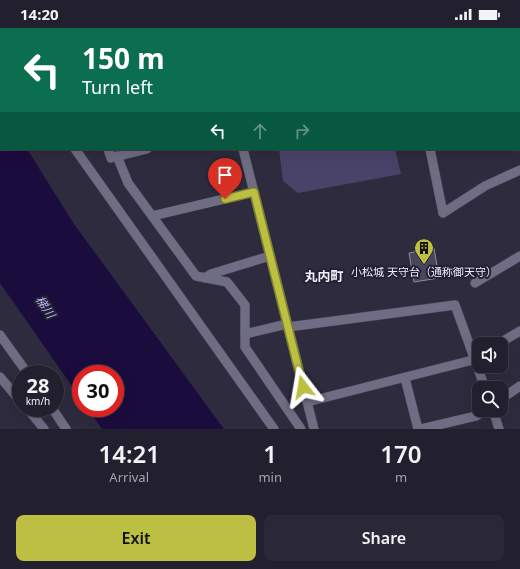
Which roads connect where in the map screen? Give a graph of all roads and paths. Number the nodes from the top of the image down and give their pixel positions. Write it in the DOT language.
graph roads {
  1 [pos="76,150"];
  2 [pos="108,150"];
  3 [pos="142,150"];
  4 [pos="243,150"];
  5 [pos="430,150"];
  6 [pos="117,156"];
  7 [pos="520,170"];
  8 [pos="254,192"];
  9 [pos="152,216"];
  10 [pos="270,256"];
  11 [pos="520,256"];
  12 [pos="205,278"];
  13 [pos="475,283"];
  14 [pos="287,326"];
  15 [pos="520,331"];
  16 [pos="245,334"];
  17 [pos="0,335"];
  18 [pos="508,338"];
  19 [pos="472,345"];
  20 [pos="472,360"];
  21 [pos="22,365"];
  22 [pos="0,377"];
  23 [pos="404,378"];
  24 [pos="520,386"];
  25 [pos="3,387"];
  26 [pos="12,394"];
  27 [pos="508,394"];
  28 [pos="307,402"];
  29 [pos="34,417"];
  30 [pos="58,417"];
  31 [pos="472,417"];
  32 [pos="496,417"];
  33 [pos="44,429"];
  34 [pos="66,429"];
  35 [pos="274,429"];
  36 [pos="301,429"];
  37 [pos="314,429"];
  38 [pos="418,429"];
  39 [pos="421,429"];
  40 [pos="500,429"];
  1 -- 35 [label="street"];
  2 -- 6 [label="street"];
  3 -- 6 [label="street"];
  4 -- 8 [label="street"];
  5 -- 7 [label="street"];
  6 -- 9 [label="street"];
  8 -- 9 [label="street"];
  8 -- 10 [label="street"];
  9 -- 12 [label="street"];
  10 -- 12 [label="street"];
  10 -- 14 [label="street"];
  11 -- 13 [label="street"];
  12 -- 16 [label="street"];
  14 -- 16 [label="street"];
  14 -- 19 [label="street"];
  14 -- 28 [label="street"];
  15 -- 18 [label="street"];
  16 -- 36 [label="street"];
  17 -- 21 [label="street"];
  20 -- 23 [label="street"];
  22 -- 25 [label="street"];
  23 -- 28 [label="street"];
  23 -- 38 [label="street"];
  24 -- 27 [label="street"];
  25 -- 26 [label="street"];
  28 -- 37 [label="street"];
  29 -- 33 [label="street"];
  30 -- 34 [label="street"];
  31 -- 39 [label="street"];
  32 -- 40 [label="street"];
}
